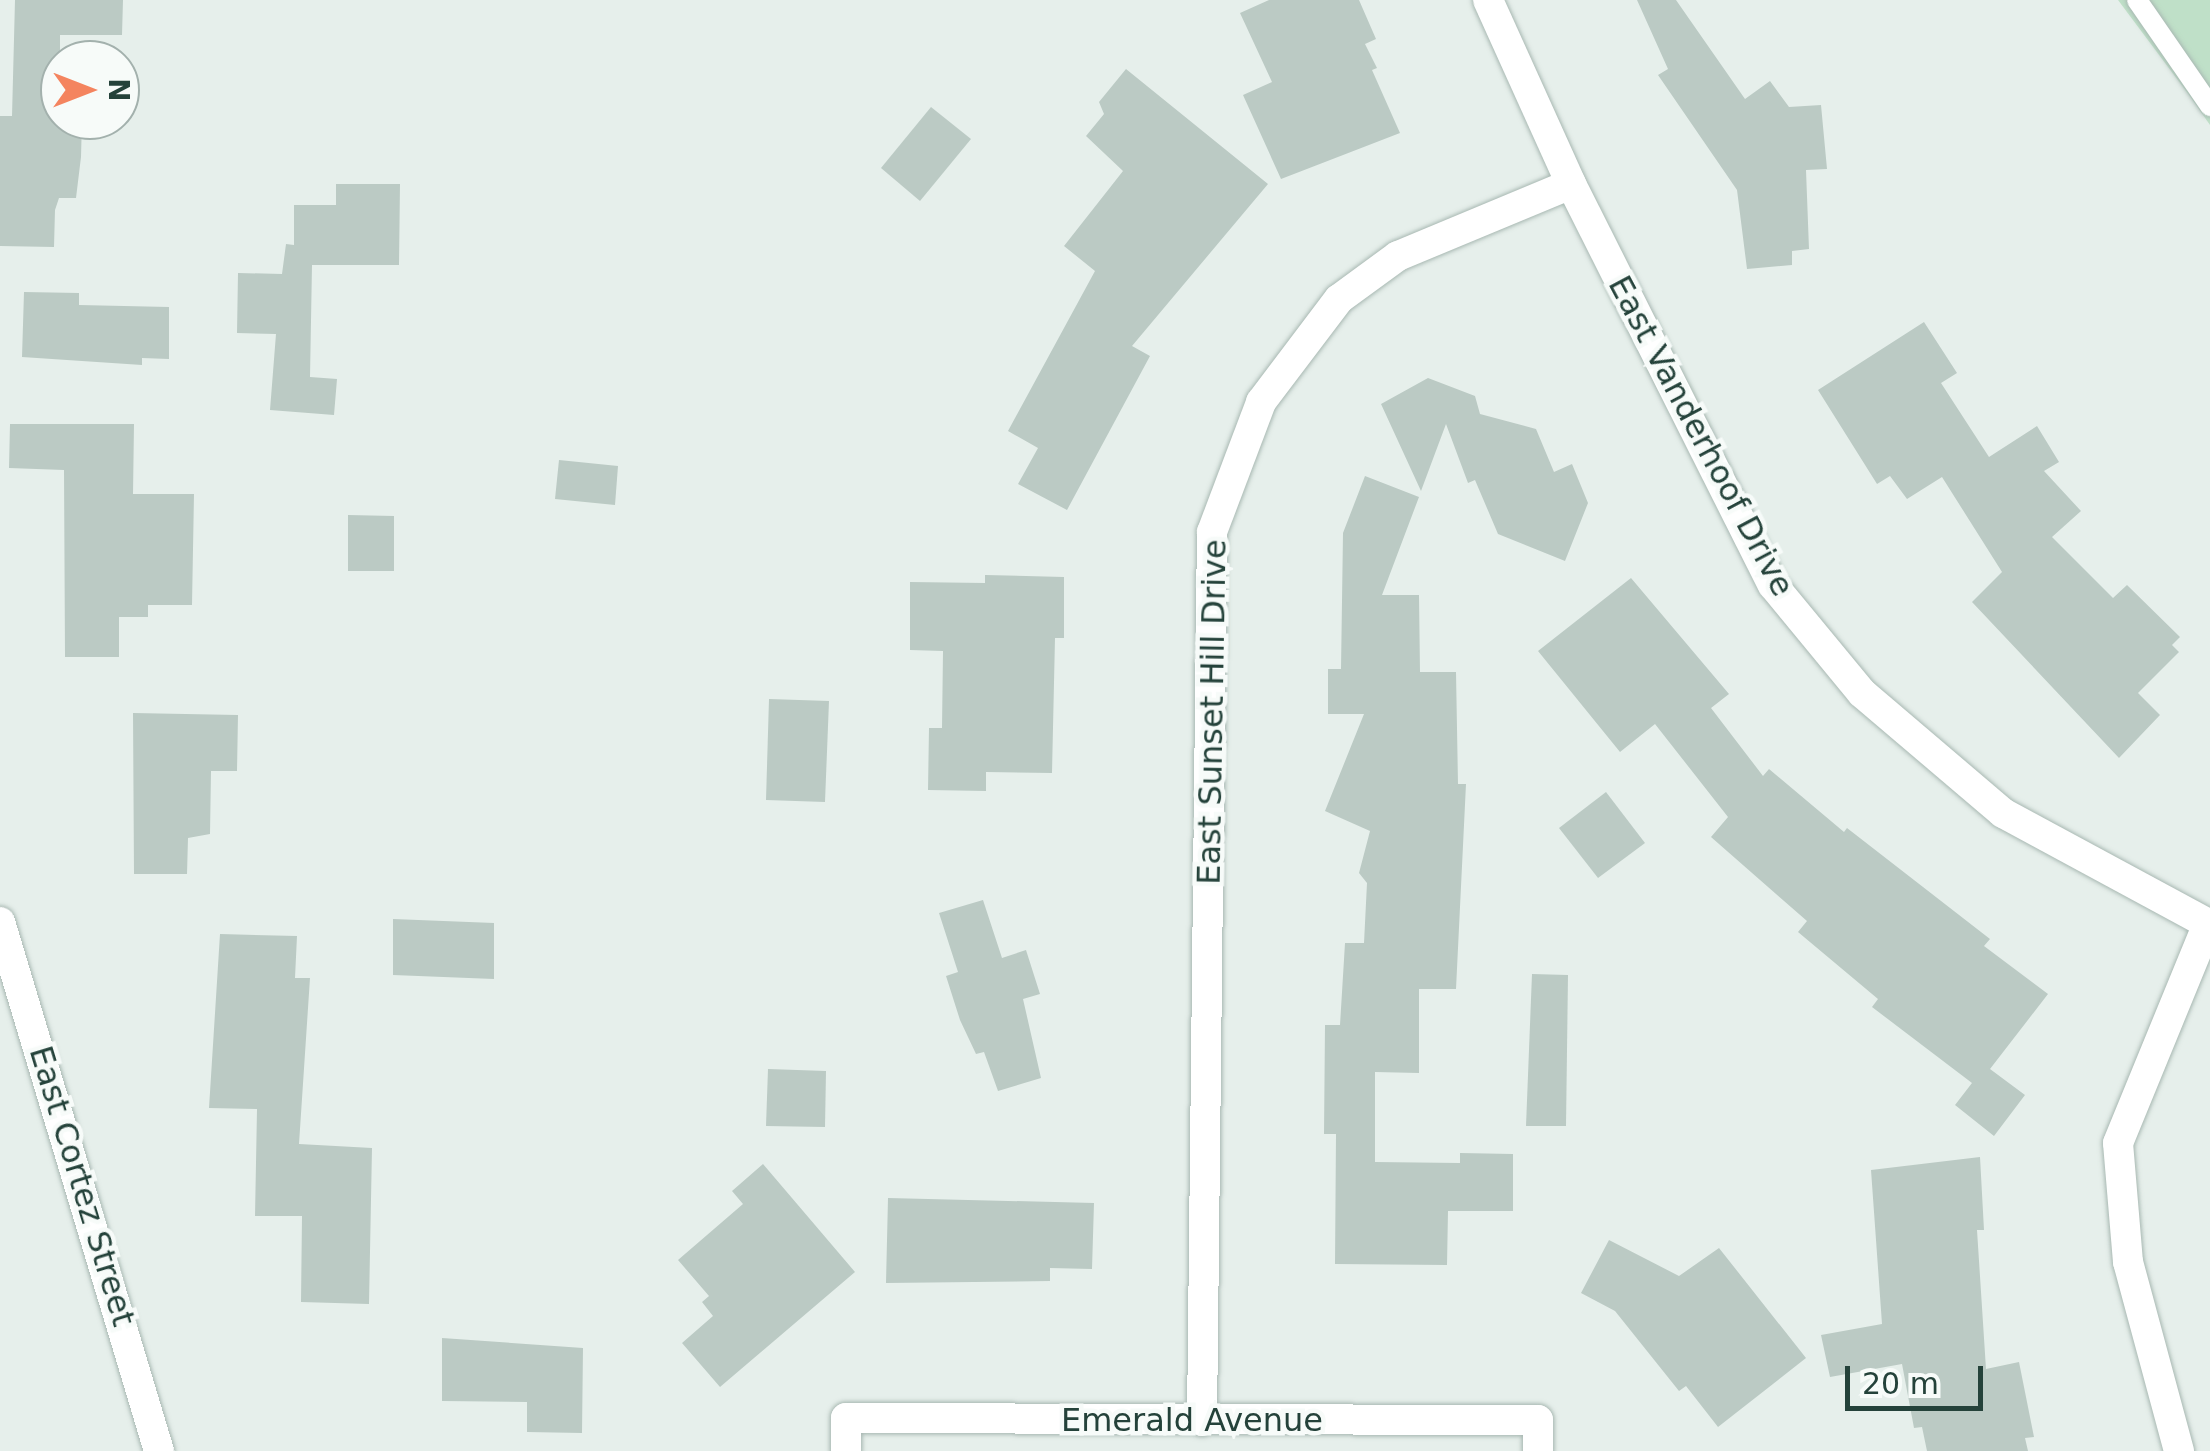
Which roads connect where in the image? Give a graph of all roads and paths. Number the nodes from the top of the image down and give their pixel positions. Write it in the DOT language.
graph roads {
  1 [pos="1488,0"];
  2 [pos="2137,0"];
  3 [pos="2210,106"];
  4 [pos="1571,184"];
  5 [pos="0,922"];
  6 [pos="2209,925"];
  7 [pos="1202,1421"];
  8 [pos="159,1451"];
  9 [pos="846,1451"];
  10 [pos="1538,1451"];
  11 [pos="2180,1451"];
  1 -- 4 [label="street, East Vanderhoof Drive"];
  2 -- 3 [label="lane"];
  4 -- 6 [label="street, East Vanderhoof Drive"];
  4 -- 7 [label="street, East Sunset Hill Drive"];
  5 -- 8 [label="street, East Cortez Street"];
  6 -- 11 [label="street"];
  7 -- 9 [label="street, Emerald Avenue"];
  7 -- 10 [label="street, Emerald Avenue"];
}
